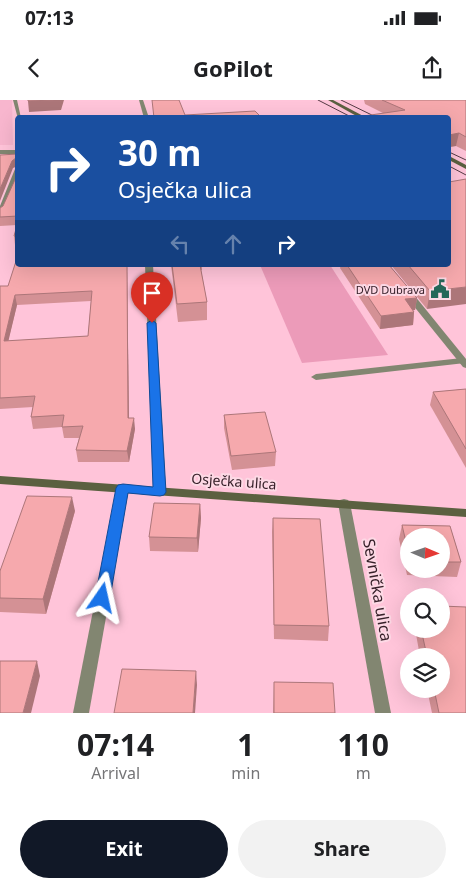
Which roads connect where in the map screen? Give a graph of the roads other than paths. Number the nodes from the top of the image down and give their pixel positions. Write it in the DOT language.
graph roads {
  1 [pos="15,100"];
  2 [pos="141,100"];
  3 [pos="330,100"];
  4 [pos="18,115"];
  5 [pos="147,115"];
  6 [pos="360,115"];
  7 [pos="15,151"];
  8 [pos="0,152"];
  9 [pos="451,159"];
  10 [pos="466,167"];
  11 [pos="15,176"];
  12 [pos="0,214"];
  13 [pos="149,267"];
  14 [pos="404,288"];
  15 [pos="464,363"];
  16 [pos="316,377"];
  17 [pos="0,480"];
  18 [pos="123,488"];
  19 [pos="160,492"];
  20 [pos="344,503"];
  21 [pos="466,513"];
  22 [pos="81,713"];
  23 [pos="383,713"];
  1 -- 4 [label="street"];
  2 -- 5 [label="street"];
  3 -- 6 [label="street"];
  7 -- 8 [label="street"];
  9 -- 10 [label="street"];
  11 -- 12 [label="street"];
  13 -- 19 [label="street"];
  14 -- 15 [label="street"];
  15 -- 16 [label="street"];
  17 -- 18 [label="street, Osječka ulica"];
  18 -- 19 [label="street, Osječka ulica"];
  18 -- 22 [label="street"];
  19 -- 20 [label="street, Osječka ulica"];
  20 -- 21 [label="street, Osječka ulica"];
  20 -- 23 [label="street, Sevnička ulica"];
}
